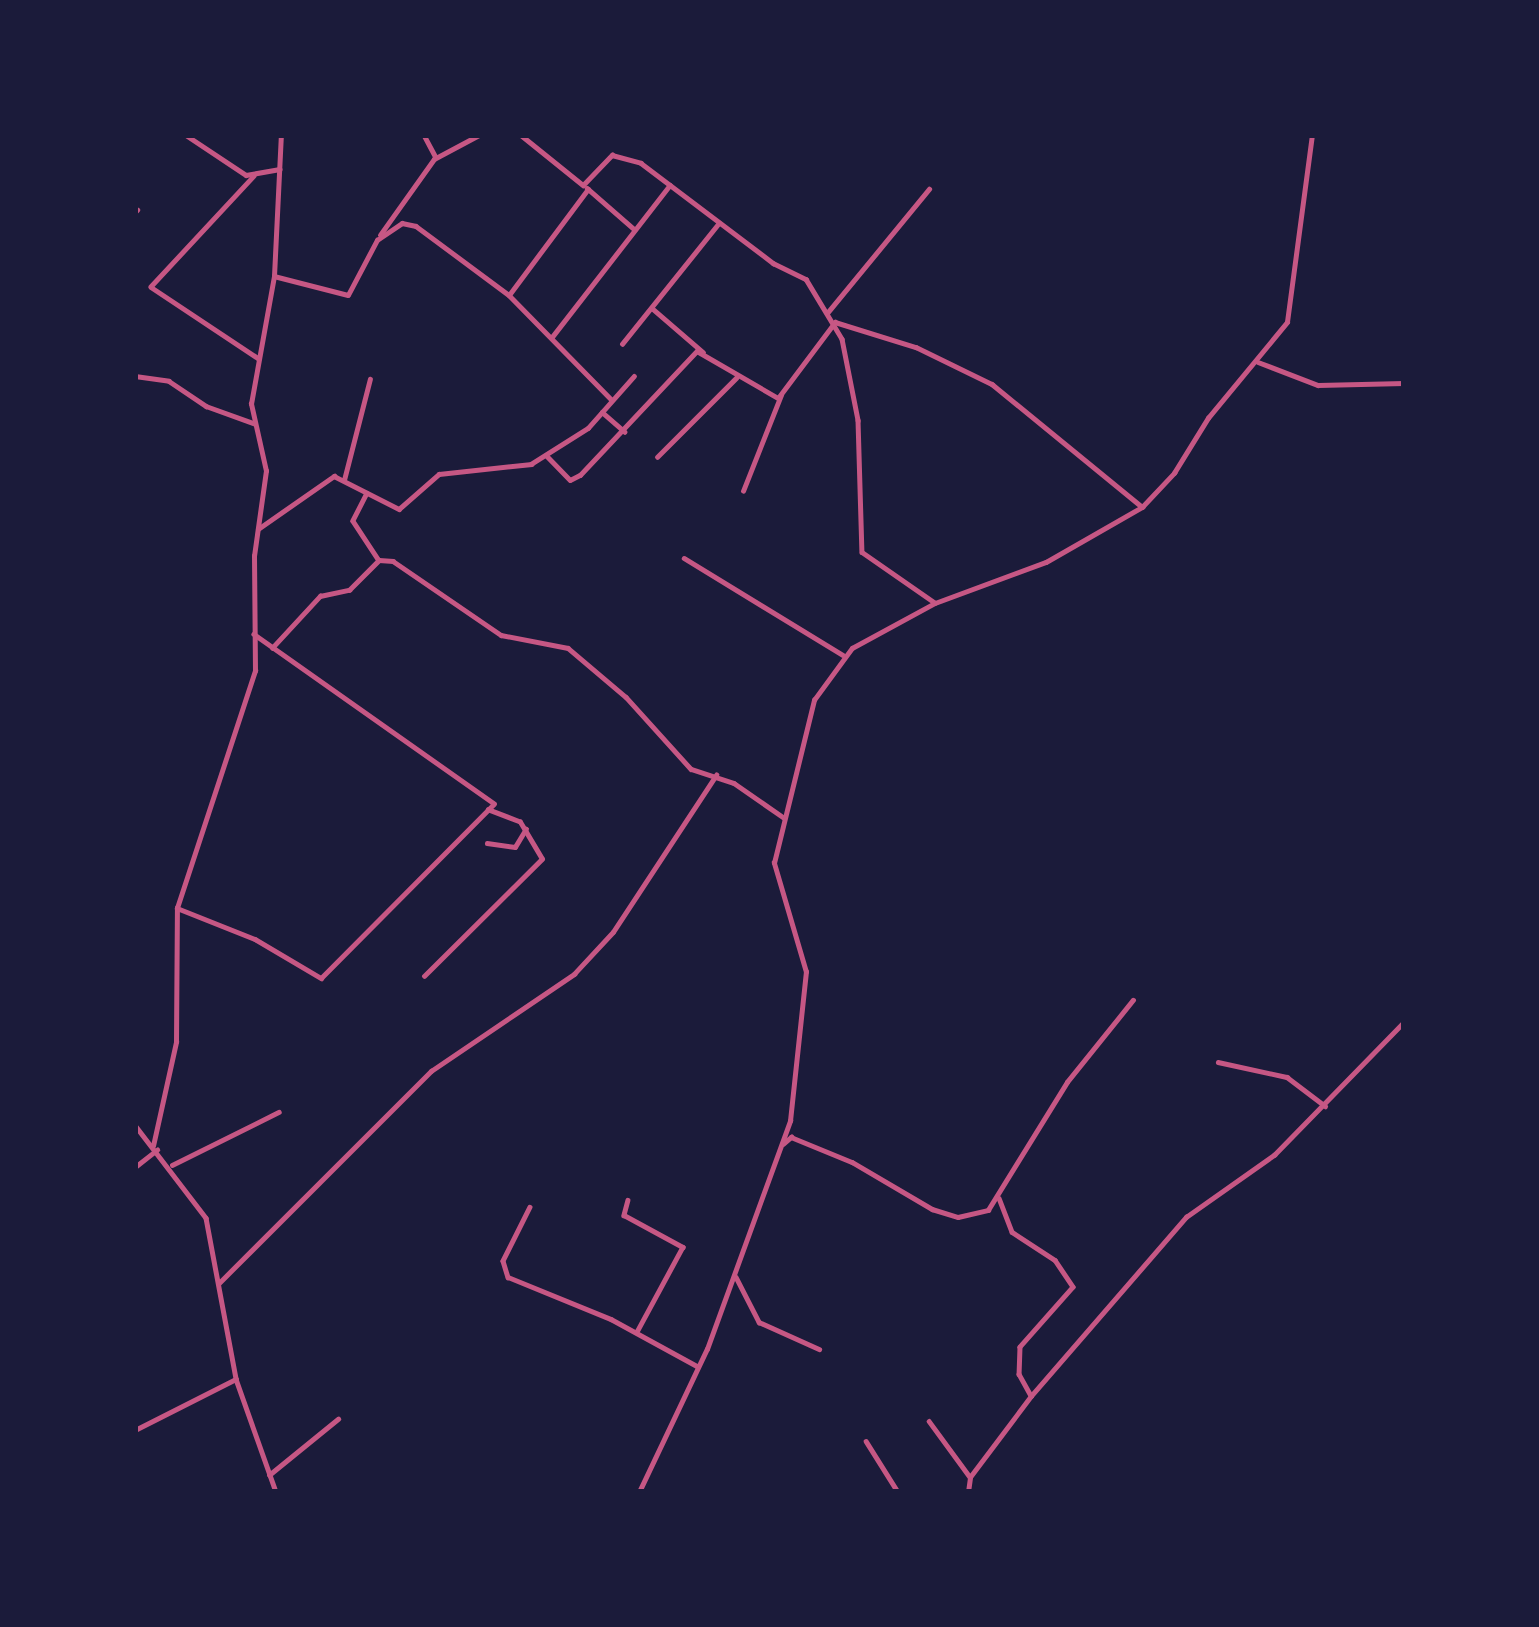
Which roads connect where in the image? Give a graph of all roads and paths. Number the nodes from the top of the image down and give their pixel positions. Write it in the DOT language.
graph roads {
  1 [pos="186,135"];
  2 [pos="280,135"];
  3 [pos="424,135"];
  4 [pos="479,135"];
  5 [pos="521,135"];
  6 [pos="1312,135"];
  7 [pos="436,158"];
  8 [pos="279,169"];
  9 [pos="254,176"];
  10 [pos="670,185"];
  11 [pos="586,187"];
  12 [pos="929,189"];
  13 [pos="719,223"];
  14 [pos="635,229"];
  15 [pos="377,240"];
  16 [pos="274,276"];
  17 [pos="509,295"];
  18 [pos="653,309"];
  19 [pos="828,312"];
  20 [pos="835,322"];
  21 [pos="551,339"];
  22 [pos="622,344"];
  23 [pos="704,352"];
  24 [pos="259,359"];
  25 [pos="1258,362"];
  26 [pos="135,376"];
  27 [pos="634,376"];
  28 [pos="736,378"];
  29 [pos="370,379"];
  30 [pos="1404,383"];
  31 [pos="781,395"];
  32 [pos="611,399"];
  33 [pos="601,412"];
  34 [pos="253,423"];
  35 [pos="625,432"];
  36 [pos="547,455"];
  37 [pos="657,457"];
  38 [pos="344,480"];
  39 [pos="743,491"];
  40 [pos="367,493"];
  41 [pos="1142,506"];
  42 [pos="258,529"];
  43 [pos="684,559"];
  44 [pos="379,560"];
  45 [pos="935,603"];
  46 [pos="254,635"];
  47 [pos="272,648"];
  48 [pos="843,655"];
  49 [pos="716,775"];
  50 [pos="488,810"];
  51 [pos="783,817"];
  52 [pos="526,829"];
  53 [pos="487,843"];
  54 [pos="177,908"];
  55 [pos="424,976"];
  56 [pos="1133,1000"];
  57 [pos="1404,1022"];
  58 [pos="1218,1062"];
  59 [pos="1325,1106"];
  60 [pos="279,1112"];
  61 [pos="135,1125"];
  62 [pos="782,1144"];
  63 [pos="155,1148"];
  64 [pos="135,1166"];
  65 [pos="170,1166"];
  66 [pos="999,1198"];
  67 [pos="628,1200"];
  68 [pos="530,1207"];
  69 [pos="736,1276"];
  70 [pos="219,1283"];
  71 [pos="637,1332"];
  72 [pos="819,1349"];
  73 [pos="698,1367"];
  74 [pos="236,1379"];
  75 [pos="1031,1396"];
  76 [pos="338,1419"];
  77 [pos="929,1421"];
  78 [pos="135,1430"];
  79 [pos="866,1441"];
  80 [pos="970,1477"];
  81 [pos="270,1478"];
  82 [pos="262,1492"];
  83 [pos="276,1492"];
  84 [pos="639,1492"];
  85 [pos="898,1492"];
  86 [pos="968,1492"];
  1 -- 9 [label="street"];
  2 -- 8 [label="street"];
  3 -- 7 [label="street"];
  4 -- 7 [label="street"];
  5 -- 11 [label="street"];
  6 -- 25 [label="street"];
  7 -- 15 [label="street"];
  8 -- 9 [label="street"];
  8 -- 16 [label="street"];
  9 -- 24 [label="street"];
  10 -- 11 [label="street"];
  10 -- 13 [label="street"];
  10 -- 14 [label="street"];
  11 -- 14 [label="street"];
  11 -- 17 [label="street"];
  12 -- 19 [label="street"];
  13 -- 18 [label="street"];
  13 -- 19 [label="street"];
  14 -- 21 [label="street"];
  15 -- 16 [label="street"];
  15 -- 17 [label="street"];
  16 -- 24 [label="street"];
  17 -- 21 [label="street"];
  18 -- 22 [label="street"];
  18 -- 23 [label="street"];
  19 -- 20 [label="street"];
  20 -- 31 [label="street"];
  20 -- 41 [label="street"];
  20 -- 45 [label="street"];
  21 -- 32 [label="street"];
  23 -- 28 [label="street"];
  23 -- 35 [label="street"];
  24 -- 34 [label="street"];
  25 -- 30 [label="street"];
  25 -- 41 [label="street"];
  26 -- 34 [label="street"];
  27 -- 32 [label="street"];
  28 -- 31 [label="street"];
  28 -- 37 [label="street"];
  29 -- 38 [label="street"];
  31 -- 39 [label="street"];
  32 -- 33 [label="street"];
  33 -- 35 [label="street"];
  33 -- 36 [label="street"];
  34 -- 42 [label="street"];
  35 -- 36 [label="street"];
  36 -- 40 [label="street"];
  38 -- 40 [label="street"];
  38 -- 42 [label="street"];
  40 -- 44 [label="street"];
  41 -- 45 [label="street"];
  42 -- 46 [label="street"];
  43 -- 48 [label="street"];
  44 -- 47 [label="street"];
  44 -- 49 [label="street"];
  45 -- 48 [label="street"];
  46 -- 47 [label="street"];
  46 -- 54 [label="street"];
  47 -- 50 [label="street"];
  48 -- 51 [label="street"];
  49 -- 51 [label="street"];
  49 -- 70 [label="street"];
  50 -- 52 [label="street"];
  50 -- 54 [label="street"];
  51 -- 62 [label="street"];
  52 -- 53 [label="street"];
  52 -- 55 [label="street"];
  54 -- 63 [label="street"];
  56 -- 66 [label="street"];
  57 -- 59 [label="street"];
  58 -- 59 [label="street"];
  59 -- 75 [label="street"];
  60 -- 65 [label="street"];
  61 -- 63 [label="street"];
  62 -- 66 [label="street"];
  62 -- 69 [label="street"];
  63 -- 64 [label="street"];
  63 -- 65 [label="street"];
  65 -- 70 [label="street"];
  66 -- 75 [label="street"];
  67 -- 71 [label="street"];
  68 -- 71 [label="street"];
  69 -- 72 [label="street"];
  69 -- 73 [label="street"];
  70 -- 74 [label="street"];
  71 -- 73 [label="street"];
  73 -- 84 [label="street"];
  74 -- 78 [label="street"];
  74 -- 81 [label="street"];
  75 -- 80 [label="street"];
  76 -- 81 [label="street"];
  77 -- 80 [label="street"];
  79 -- 85 [label="street"];
  80 -- 86 [label="street"];
  81 -- 82 [label="street"];
  81 -- 83 [label="street"];
}
